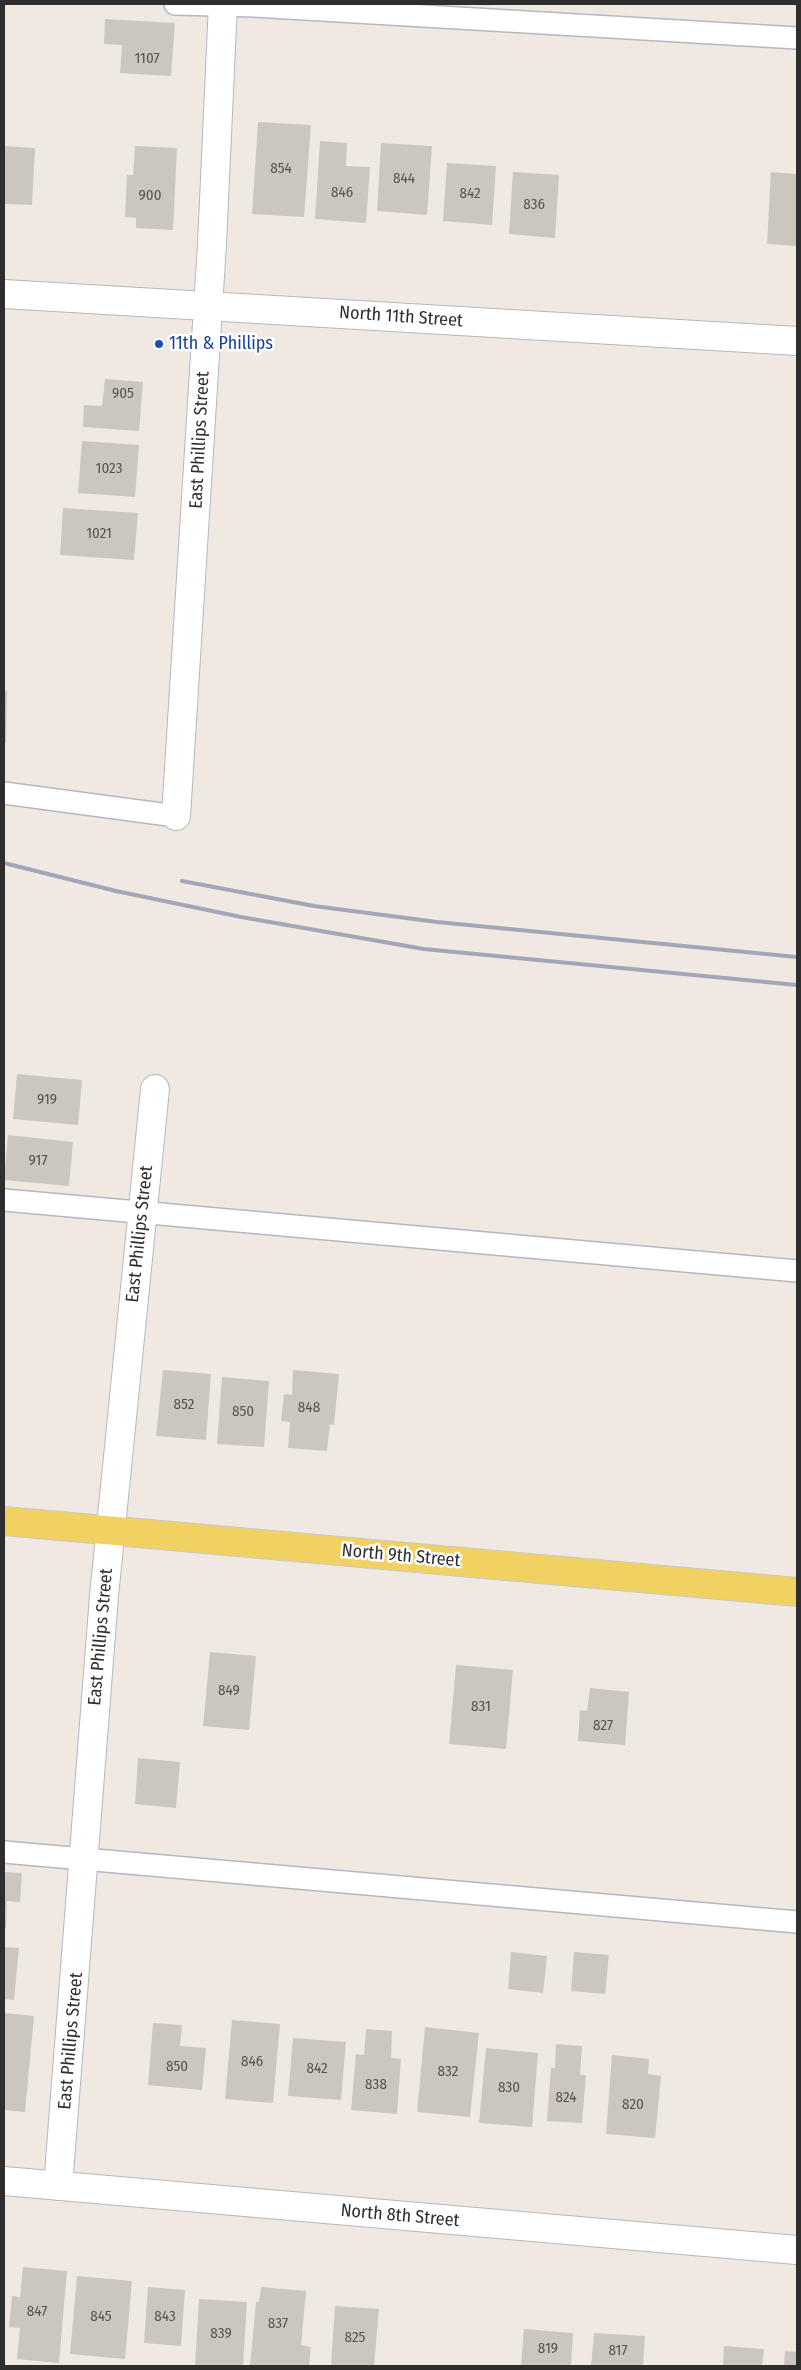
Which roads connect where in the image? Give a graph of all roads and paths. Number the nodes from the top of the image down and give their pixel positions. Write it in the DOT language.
graph roads {
  1 [pos="175,4"];
  2 [pos="223,4"];
  3 [pos="797,38"];
  4 [pos="4,294"];
  5 [pos="208,305"];
  6 [pos="797,341"];
  7 [pos="4,793"];
  8 [pos="176,816"];
  9 [pos="155,1089"];
  10 [pos="4,1200"];
  11 [pos="142,1212"];
  12 [pos="797,1271"];
  13 [pos="4,1521"];
  14 [pos="111,1530"];
  15 [pos="797,1592"];
  16 [pos="4,1852"];
  17 [pos="85,1859"];
  18 [pos="797,1922"];
  19 [pos="4,2181"];
  20 [pos="58,2186"];
  21 [pos="797,2250"];
  1 -- 2 [label="lane"];
  2 -- 3 [label="lane"];
  2 -- 5 [label="street, East Phillips Street"];
  4 -- 5 [label="street, North 11th Street"];
  5 -- 6 [label="street, North 11th Street"];
  5 -- 8 [label="street, East Phillips Street"];
  7 -- 8 [label="lane"];
  9 -- 11 [label="street, East Phillips Street"];
  10 -- 11 [label="lane"];
  11 -- 12 [label="lane"];
  11 -- 14 [label="street, East Phillips Street"];
  13 -- 14 [label="main road, North 9th Street"];
  14 -- 15 [label="main road, North 9th Street"];
  14 -- 17 [label="street, East Phillips Street"];
  16 -- 17 [label="lane"];
  17 -- 18 [label="lane"];
  17 -- 20 [label="street, East Phillips Street"];
  19 -- 20 [label="street, North 8th Street"];
  20 -- 21 [label="street, North 8th Street"];
}
